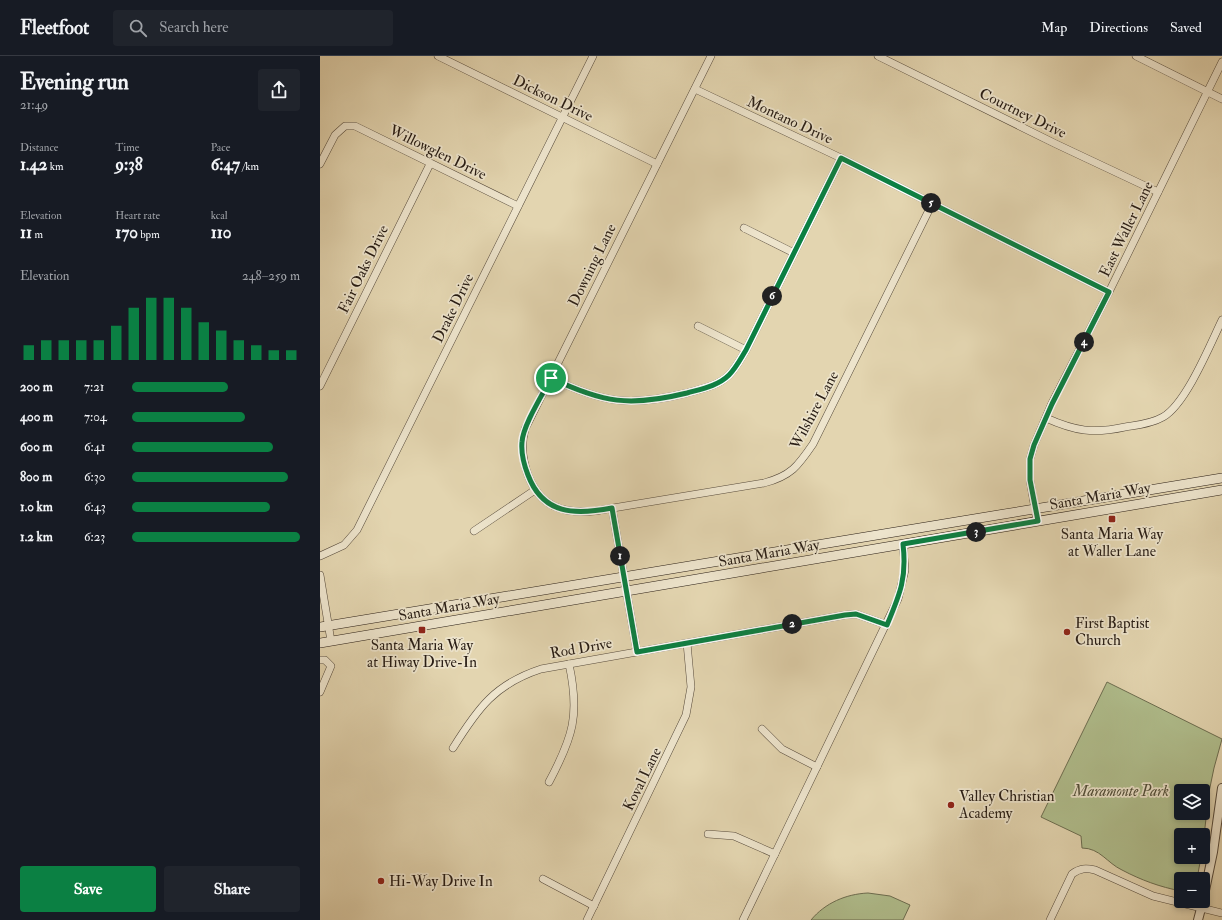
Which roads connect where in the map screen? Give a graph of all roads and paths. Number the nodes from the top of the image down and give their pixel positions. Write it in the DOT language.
graph roads {
  1 [pos="438,56"];
  2 [pos="593,56"];
  3 [pos="711,56"];
  4 [pos="878,56"];
  5 [pos="1136,56"];
  6 [pos="1222,62"];
  7 [pos="695,89"];
  8 [pos="1208,92"];
  9 [pos="1222,99"];
  10 [pos="563,118"];
  11 [pos="841,158"];
  12 [pos="320,164"];
  13 [pos="430,164"];
  14 [pos="657,164"];
  15 [pos="1158,192"];
  16 [pos="932,204"];
  17 [pos="518,206"];
  18 [pos="744,228"];
  19 [pos="794,253"];
  20 [pos="1109,292"];
  21 [pos="1222,320"];
  22 [pos="698,326"];
  23 [pos="746,350"];
  24 [pos="551,378"];
  25 [pos="320,386"];
  26 [pos="1046,418"];
  27 [pos="1222,478"];
  28 [pos="535,490"];
  29 [pos="1222,490"];
  30 [pos="612,508"];
  31 [pos="1036,510"];
  32 [pos="1038,521"];
  33 [pos="474,531"];
  34 [pos="903,544"];
  35 [pos="320,556"];
  36 [pos="320,575"];
  37 [pos="624,578"];
  38 [pos="626,591"];
  39 [pos="887,625"];
  40 [pos="324,627"];
  41 [pos="331,641"];
  42 [pos="320,643"];
  43 [pos="687,643"];
  44 [pos="637,652"];
  45 [pos="320,660"];
  46 [pos="569,664"];
  47 [pos="320,692"];
  48 [pos="762,729"];
  49 [pos="453,748"];
  50 [pos="817,767"];
  51 [pos="549,782"];
  52 [pos="1222,788"];
  53 [pos="708,834"];
  54 [pos="775,854"];
  55 [pos="1209,872"];
  56 [pos="542,880"];
  57 [pos="1174,899"];
  58 [pos="594,906"];
  59 [pos="1210,907"];
  60 [pos="1201,908"];
  61 [pos="1222,913"];
  62 [pos="587,920"];
  63 [pos="743,920"];
  64 [pos="1050,920"];
  65 [pos="1198,920"];
  1 -- 10 [label="street, Dickson Drive"];
  2 -- 10 [label="street, Drake Drive"];
  3 -- 7 [label="street, Downing Lane"];
  4 -- 15 [label="street, Courtney Drive"];
  5 -- 8 [label="street"];
  6 -- 8 [label="street, East Waller Lane"];
  7 -- 11 [label="street, Montano Drive"];
  7 -- 14 [label="street, Downing Lane"];
  8 -- 9 [label="street"];
  8 -- 15 [label="street, East Waller Lane"];
  10 -- 14 [label="street, Dickson Drive"];
  10 -- 17 [label="street, Drake Drive"];
  11 -- 16 [label="street, Montano Drive"];
  11 -- 19 [label="street"];
  12 -- 13 [label="street, Willowglen Drive"];
  13 -- 17 [label="street, Willowglen Drive"];
  13 -- 25 [label="street, Fair Oaks Drive"];
  14 -- 24 [label="street, Downing Lane"];
  15 -- 20 [label="street, East Waller Lane"];
  16 -- 20 [label="street, Montano Drive"];
  16 -- 30 [label="street, Wilshire Lane"];
  17 -- 35 [label="street, Drake Drive"];
  18 -- 19 [label="street"];
  19 -- 23 [label="street"];
  20 -- 26 [label="street, East Waller Lane"];
  21 -- 26 [label="street"];
  22 -- 23 [label="street"];
  23 -- 24 [label="street"];
  24 -- 28 [label="street, Downing Lane"];
  26 -- 31 [label="street, East Waller Lane"];
  27 -- 31 [label="main road, Santa Maria Way"];
  28 -- 30 [label="street, Wilshire Lane"];
  28 -- 33 [label="street"];
  29 -- 32 [label="main road, Santa Maria Way"];
  30 -- 37 [label="street"];
  31 -- 32 [label="street, East Waller Lane"];
  31 -- 37 [label="main road, Santa Maria Way"];
  32 -- 34 [label="main road, Santa Maria Way"];
  34 -- 38 [label="main road, Santa Maria Way"];
  34 -- 39 [label="street"];
  36 -- 40 [label="street"];
  37 -- 38 [label="street"];
  37 -- 40 [label="main road, Santa Maria Way"];
  38 -- 41 [label="main road, Santa Maria Way"];
  38 -- 44 [label="street"];
  39 -- 43 [label="street, Rod Drive"];
  39 -- 50 [label="street"];
  40 -- 41 [label="street"];
  41 -- 42 [label="main road, Santa Maria Way"];
  43 -- 44 [label="street, Rod Drive"];
  43 -- 58 [label="street, Koval Lane"];
  44 -- 46 [label="street, Rod Drive"];
  45 -- 47 [label="street"];
  46 -- 49 [label="street, Rod Drive"];
  46 -- 51 [label="street"];
  48 -- 50 [label="street"];
  50 -- 54 [label="street"];
  52 -- 55 [label="street"];
  53 -- 54 [label="street"];
  54 -- 63 [label="street"];
  56 -- 58 [label="street"];
  57 -- 64 [label="street"];
  58 -- 62 [label="street, Koval Lane"];
  59 -- 61 [label="street"];
  60 -- 65 [label="street"];
}
